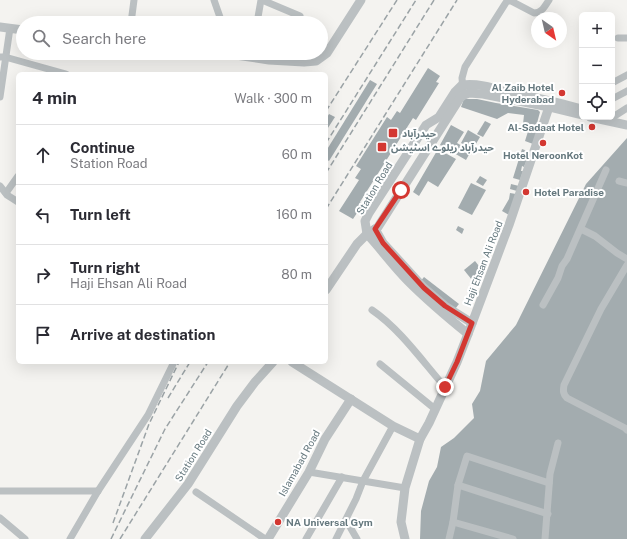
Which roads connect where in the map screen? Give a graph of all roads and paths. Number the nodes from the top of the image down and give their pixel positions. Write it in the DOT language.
graph roads {
  1 [pos="134,0"];
  2 [pos="214,0"];
  3 [pos="261,0"];
  4 [pos="361,0"];
  5 [pos="548,0"];
  6 [pos="132,16"];
  7 [pos="220,16"];
  8 [pos="258,16"];
  9 [pos="300,16"];
  10 [pos="0,27"];
  11 [pos="10,28"];
  12 [pos="16,29"];
  13 [pos="618,38"];
  14 [pos="627,38"];
  15 [pos="328,51"];
  16 [pos="3,57"];
  17 [pos="289,60"];
  18 [pos="317,60"];
  19 [pos="59,72"];
  20 [pos="627,75"];
  21 [pos="615,81"];
  22 [pos="463,90"];
  23 [pos="627,91"];
  24 [pos="0,97"];
  25 [pos="615,97"];
  26 [pos="550,104"];
  27 [pos="627,108"];
  28 [pos="579,109"];
  29 [pos="579,114"];
  30 [pos="615,114"];
  31 [pos="615,117"];
  32 [pos="604,120"];
  33 [pos="627,120"];
  34 [pos="627,125"];
  35 [pos="606,170"];
  36 [pos="16,179"];
  37 [pos="619,181"];
  38 [pos="627,183"];
  39 [pos="0,186"];
  40 [pos="6,193"];
  41 [pos="16,200"];
  42 [pos="375,229"];
  43 [pos="581,229"];
  44 [pos="367,234"];
  45 [pos="627,259"];
  46 [pos="627,265"];
  47 [pos="328,287"];
  48 [pos="543,305"];
  49 [pos="372,310"];
  50 [pos="472,323"];
  51 [pos="468,334"];
  52 [pos="173,364"];
  53 [pos="271,364"];
  54 [pos="295,364"];
  55 [pos="380,364"];
  56 [pos="445,387"];
  57 [pos="351,399"];
  58 [pos="435,409"];
  59 [pos="393,426"];
  60 [pos="627,430"];
  61 [pos="420,439"];
  62 [pos="558,444"];
  63 [pos="309,472"];
  64 [pos="342,477"];
  65 [pos="363,481"];
  66 [pos="549,483"];
  67 [pos="458,485"];
  68 [pos="406,488"];
  69 [pos="0,491"];
  70 [pos="98,491"];
  71 [pos="196,492"];
  72 [pos="548,514"];
  73 [pos="0,518"];
  74 [pos="346,520"];
  75 [pos="452,522"];
  76 [pos="404,538"];
  77 [pos="25,539"];
  78 [pos="70,539"];
  79 [pos="145,539"];
  80 [pos="266,539"];
  81 [pos="306,539"];
  82 [pos="336,539"];
  83 [pos="357,539"];
  84 [pos="449,539"];
  85 [pos="513,539"];
  86 [pos="546,539"];
  1 -- 6 [label="street"];
  2 -- 7 [label="street"];
  3 -- 8 [label="street"];
  3 -- 9 [label="street"];
  4 -- 15 [label="street"];
  5 -- 22 [label="street"];
  10 -- 11 [label="street"];
  11 -- 12 [label="street"];
  11 -- 16 [label="street"];
  13 -- 14 [label="street"];
  16 -- 19 [label="street"];
  16 -- 24 [label="street"];
  17 -- 18 [label="street"];
  20 -- 21 [label="street"];
  22 -- 26 [label="street"];
  22 -- 42 [label="street"];
  22 -- 44 [label="street, Station Road"];
  23 -- 25 [label="street"];
  26 -- 28 [label="street"];
  26 -- 29 [label="street"];
  26 -- 50 [label="street, Haji Ehsan Ali Road"];
  27 -- 30 [label="street"];
  31 -- 33 [label="street"];
  32 -- 34 [label="street"];
  35 -- 43 [label="street"];
  36 -- 40 [label="street"];
  37 -- 38 [label="street"];
  39 -- 40 [label="street"];
  40 -- 41 [label="street"];
  42 -- 44 [label="street"];
  42 -- 50 [label="street"];
  43 -- 45 [label="street"];
  43 -- 48 [label="street"];
  44 -- 47 [label="street"];
  44 -- 51 [label="street"];
  46 -- 60 [label="street"];
  49 -- 56 [label="street"];
  50 -- 51 [label="street, Haji Ehsan Ali Road"];
  51 -- 56 [label="street, Haji Ehsan Ali Road"];
  52 -- 70 [label="street"];
  53 -- 79 [label="street, Station Road"];
  54 -- 57 [label="street"];
  55 -- 58 [label="street"];
  56 -- 58 [label="street, Haji Ehsan Ali Road"];
  57 -- 59 [label="street"];
  57 -- 63 [label="street, Islamabad Road"];
  58 -- 61 [label="street, Haji Ehsan Ali Road"];
  59 -- 61 [label="street"];
  59 -- 65 [label="street"];
  61 -- 68 [label="street, Haji Ehsan Ali Road"];
  62 -- 66 [label="street"];
  63 -- 64 [label="street"];
  63 -- 80 [label="street, Islamabad Road"];
  64 -- 65 [label="street"];
  64 -- 81 [label="street"];
  65 -- 68 [label="street"];
  65 -- 74 [label="street"];
  66 -- 67 [label="street"];
  66 -- 72 [label="street"];
  67 -- 72 [label="street"];
  67 -- 75 [label="street"];
  68 -- 76 [label="street, Haji Ehsan Ali Road"];
  69 -- 70 [label="street"];
  70 -- 78 [label="street"];
  71 -- 80 [label="street"];
  72 -- 86 [label="street"];
  73 -- 77 [label="street"];
  74 -- 82 [label="street"];
  74 -- 83 [label="street"];
  75 -- 84 [label="street"];
  75 -- 85 [label="street"];
}
